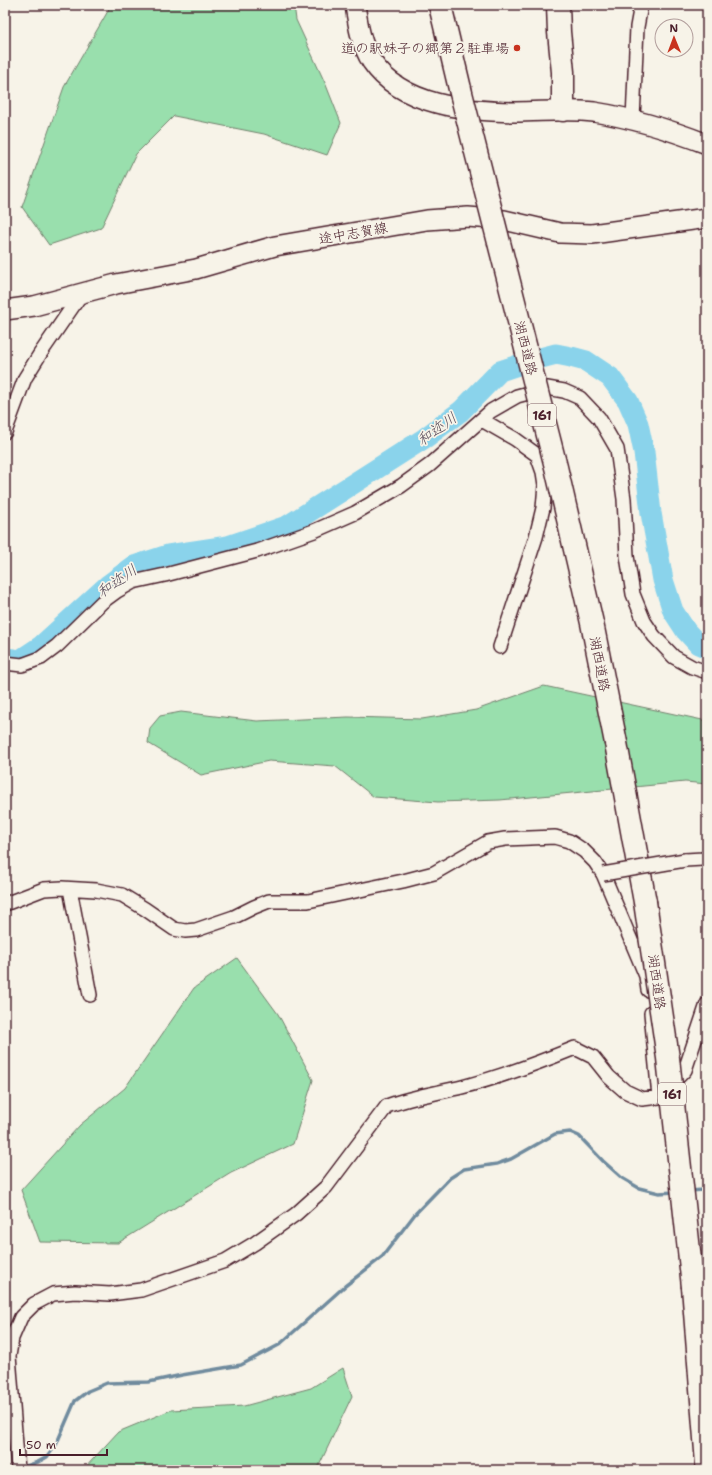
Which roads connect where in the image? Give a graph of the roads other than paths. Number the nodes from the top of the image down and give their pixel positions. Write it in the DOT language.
graph roads {
  1 [pos="355,5"];
  2 [pos="436,5"];
  3 [pos="440,5"];
  4 [pos="443,5"];
  5 [pos="558,5"];
  6 [pos="641,5"];
  7 [pos="451,51"];
  8 [pos="563,110"];
  9 [pos="633,120"];
  10 [pos="707,144"];
  11 [pos="707,218"];
  12 [pos="82,293"];
  13 [pos="5,310"];
  14 [pos="482,420"];
  15 [pos="5,432"];
  16 [pos="500,647"];
  17 [pos="5,664"];
  18 [pos="707,672"];
  19 [pos="707,857"];
  20 [pos="603,874"];
  21 [pos="70,889"];
  22 [pos="5,904"];
  23 [pos="90,995"];
  24 [pos="707,1004"];
  25 [pos="659,1097"];
  26 [pos="693,1287"];
  27 [pos="707,1380"];
  28 [pos="707,1464"];
  29 [pos="18,1470"];
  1 -- 8 [label="main road"];
  2 -- 7 [label="highway"];
  3 -- 7 [label="highway, 湖西道路 / 161"];
  4 -- 7 [label="highway, 湖西道路 / 161"];
  5 -- 8 [label="highway"];
  6 -- 9 [label="street"];
  7 -- 26 [label="highway, 湖西道路 / 161, bridge"];
  8 -- 9 [label="main road"];
  9 -- 10 [label="main road"];
  11 -- 12 [label="main road, 途中志賀線"];
  12 -- 13 [label="main road, 途中志賀線"];
  12 -- 15 [label="street"];
  14 -- 16 [label="street"];
  14 -- 17 [label="street"];
  14 -- 18 [label="street"];
  19 -- 20 [label="street, bridge"];
  20 -- 21 [label="street"];
  20 -- 25 [label="street"];
  21 -- 22 [label="street"];
  21 -- 23 [label="street"];
  24 -- 25 [label="street"];
  25 -- 29 [label="street"];
  26 -- 27 [label="highway, 湖西道路 / 161"];
  26 -- 28 [label="highway, 湖西道路 / 161"];
}
